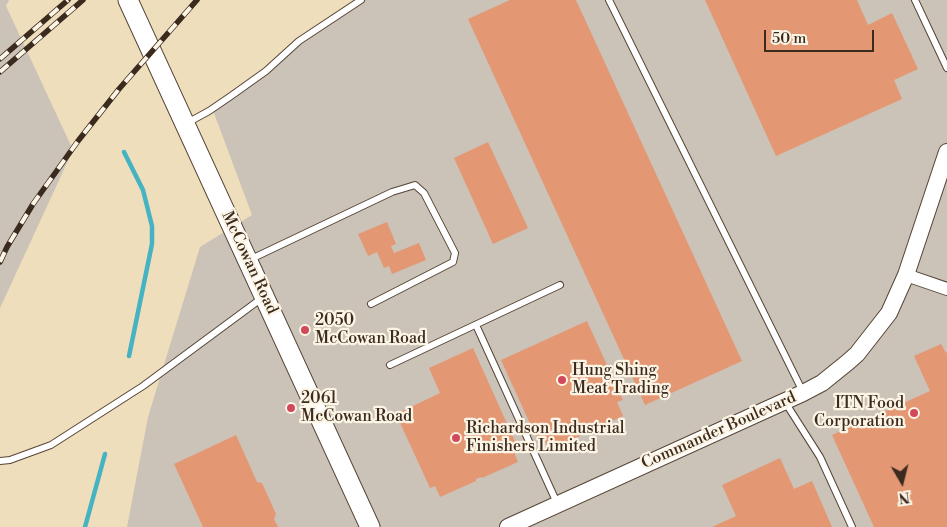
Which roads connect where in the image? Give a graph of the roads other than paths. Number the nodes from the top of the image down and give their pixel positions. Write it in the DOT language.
graph roads {
  1 [pos="128,0"];
  2 [pos="361,0"];
  3 [pos="609,0"];
  4 [pos="915,0"];
  5 [pos="947,68"];
  6 [pos="185,124"];
  7 [pos="947,152"];
  8 [pos="248,260"];
  9 [pos="906,275"];
  10 [pos="560,285"];
  11 [pos="947,289"];
  12 [pos="265,296"];
  13 [pos="371,304"];
  14 [pos="476,325"];
  15 [pos="390,365"];
  16 [pos="803,393"];
  17 [pos="785,401"];
  18 [pos="0,461"];
  19 [pos="558,504"];
  20 [pos="370,527"];
  21 [pos="508,527"];
  22 [pos="852,527"];
  1 -- 6 [label="main road, McCowan Road"];
  2 -- 6 [label="lane"];
  3 -- 16 [label="lane"];
  4 -- 5 [label="lane"];
  6 -- 8 [label="main road, McCowan Road"];
  7 -- 9 [label="street, Commander Boulevard"];
  8 -- 12 [label="main road, McCowan Road"];
  8 -- 13 [label="lane"];
  9 -- 11 [label="street"];
  9 -- 16 [label="street, Commander Boulevard"];
  10 -- 14 [label="lane"];
  12 -- 18 [label="lane"];
  12 -- 20 [label="main road, McCowan Road"];
  14 -- 15 [label="lane"];
  14 -- 19 [label="lane"];
  16 -- 17 [label="street, Commander Boulevard"];
  17 -- 19 [label="street, Commander Boulevard"];
  17 -- 22 [label="lane"];
  19 -- 21 [label="street, Commander Boulevard"];
}
